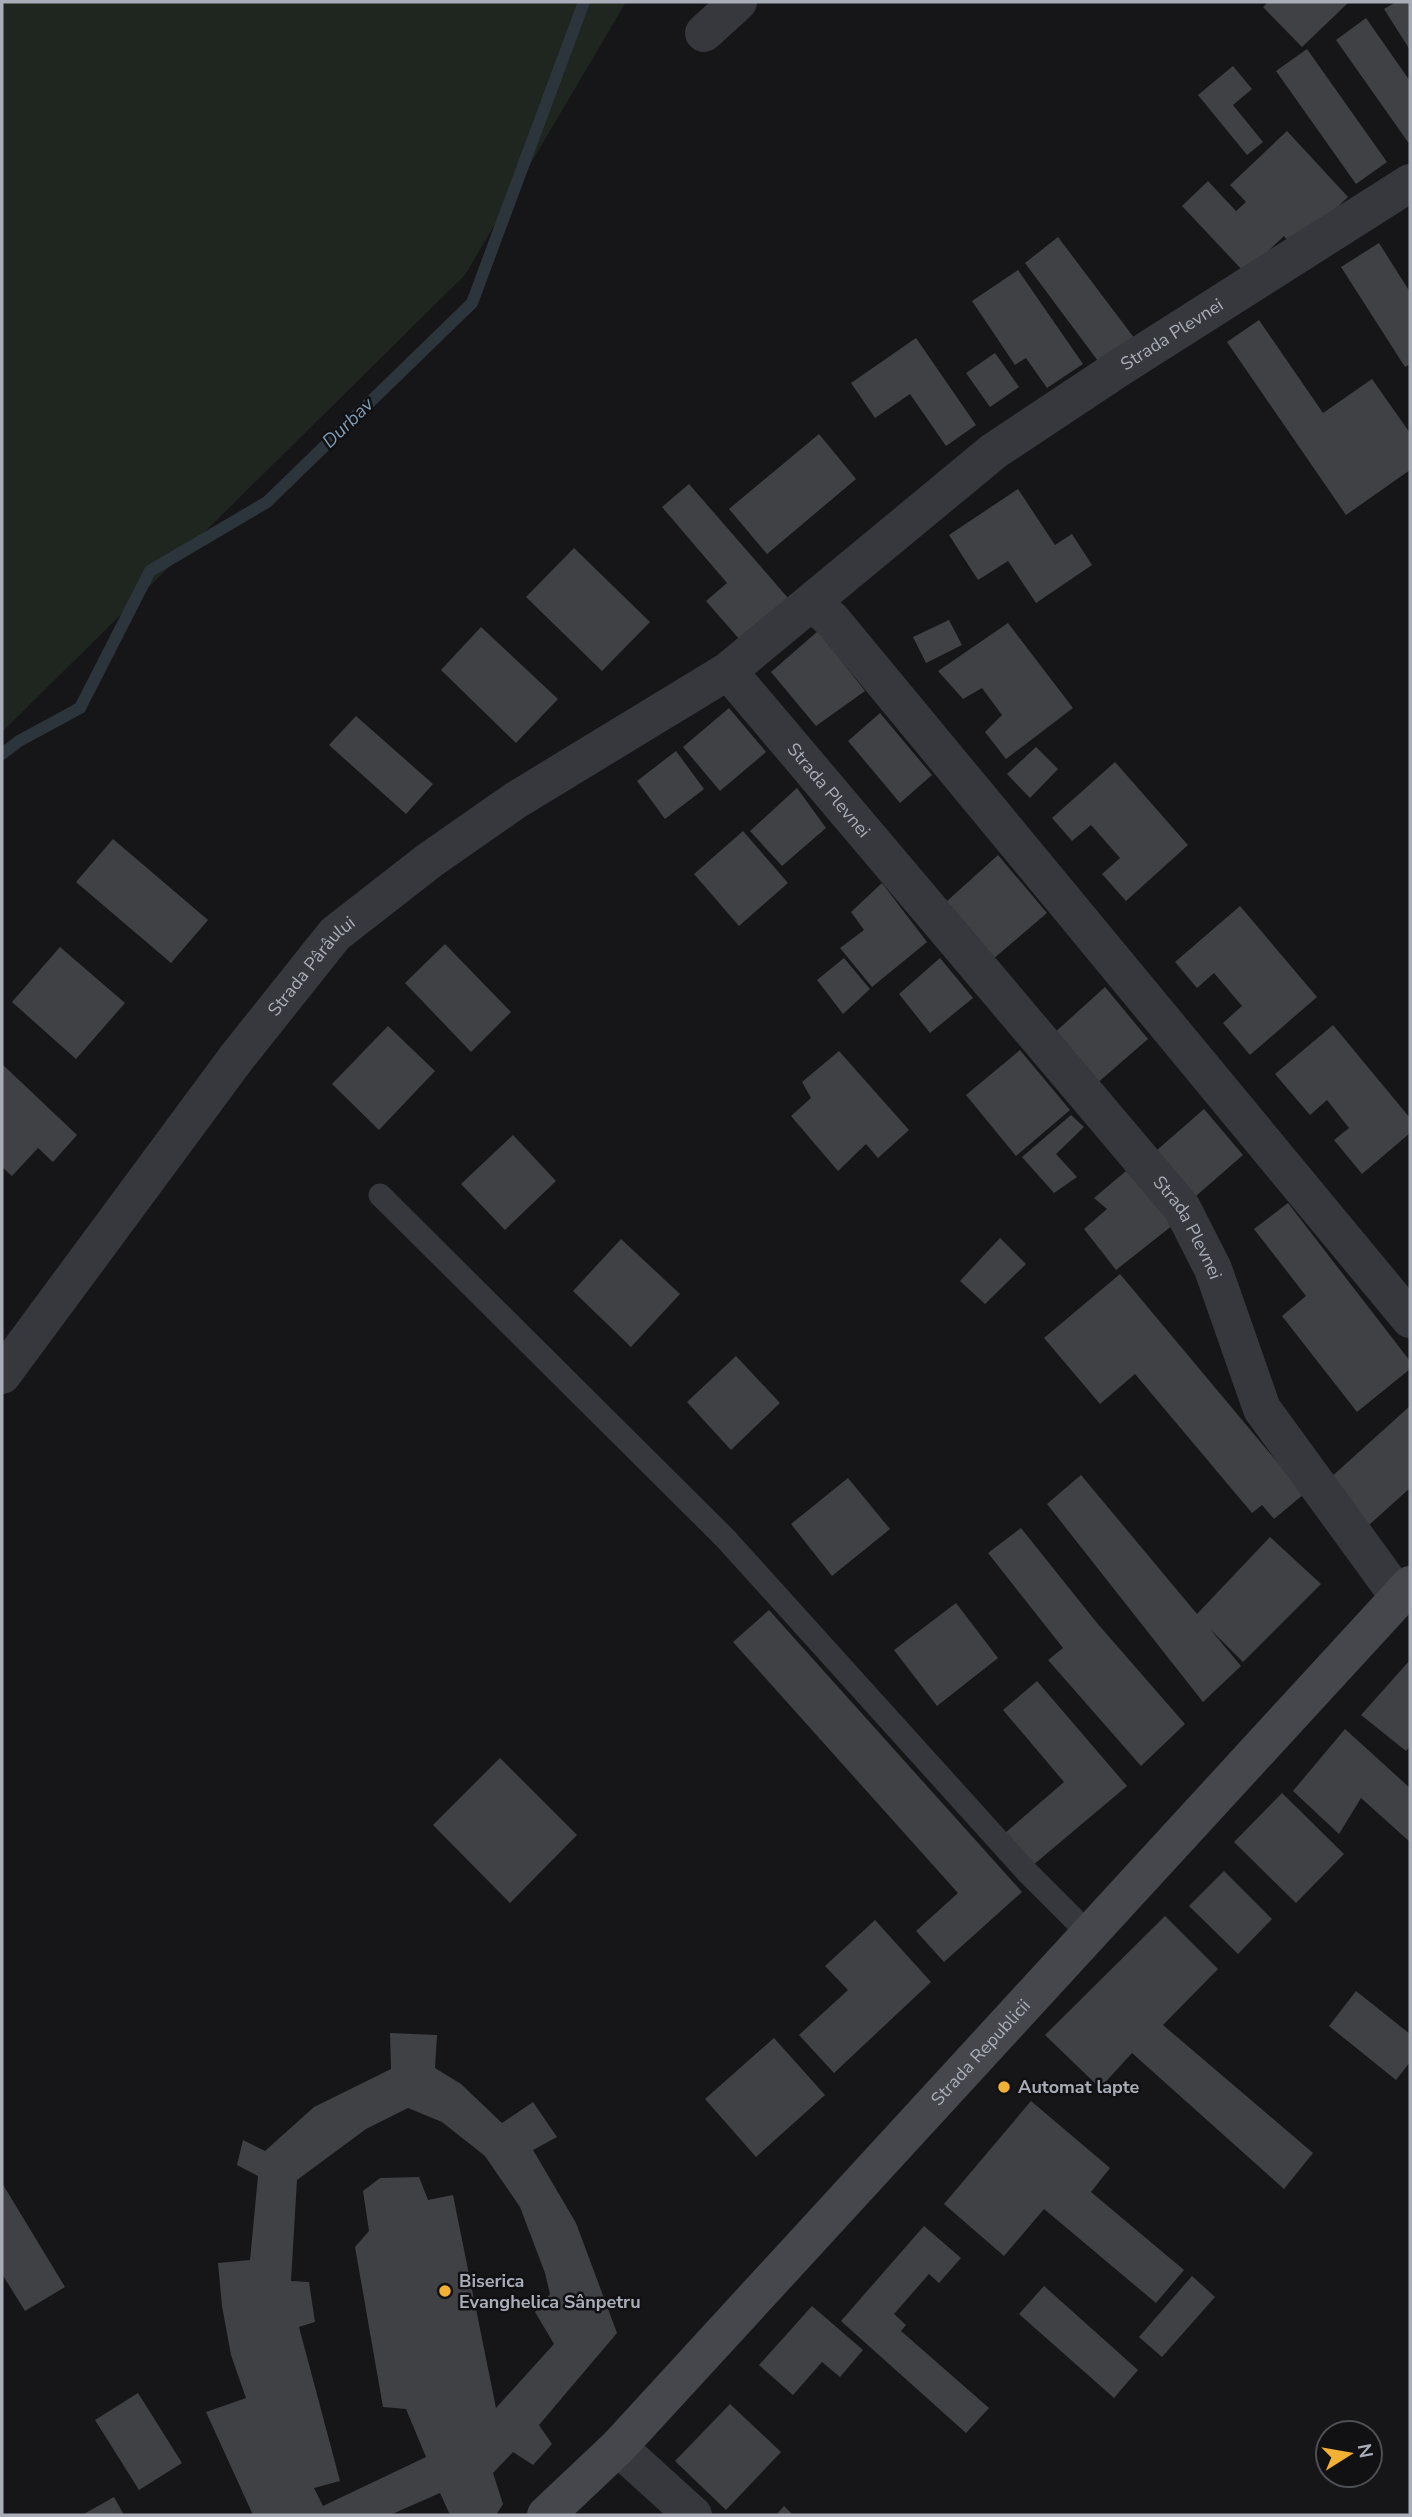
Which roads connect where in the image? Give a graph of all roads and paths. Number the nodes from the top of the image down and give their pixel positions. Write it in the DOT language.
graph roads {
  1 [pos="738,2"];
  2 [pos="704,33"];
  3 [pos="1410,183"];
  4 [pos="812,603"];
  5 [pos="728,671"];
  6 [pos="380,1195"];
  7 [pos="1410,1319"];
  8 [pos="7,1355"];
  9 [pos="1405,1591"];
  10 [pos="1089,1934"];
  11 [pos="618,2447"];
  12 [pos="546,2515"];
  13 [pos="693,2515"];
  1 -- 2 [label="street"];
  3 -- 4 [label="street, Strada Plevnei"];
  4 -- 5 [label="street, Strada Plevnei"];
  4 -- 7 [label="street"];
  5 -- 8 [label="street, Strada Pârâului"];
  5 -- 9 [label="street, Strada Plevnei"];
  6 -- 10 [label="lane"];
  9 -- 10 [label="main road, Strada Republicii"];
  10 -- 11 [label="main road, Strada Republicii"];
  11 -- 12 [label="main road, Strada Republicii"];
  11 -- 13 [label="street"];
}
